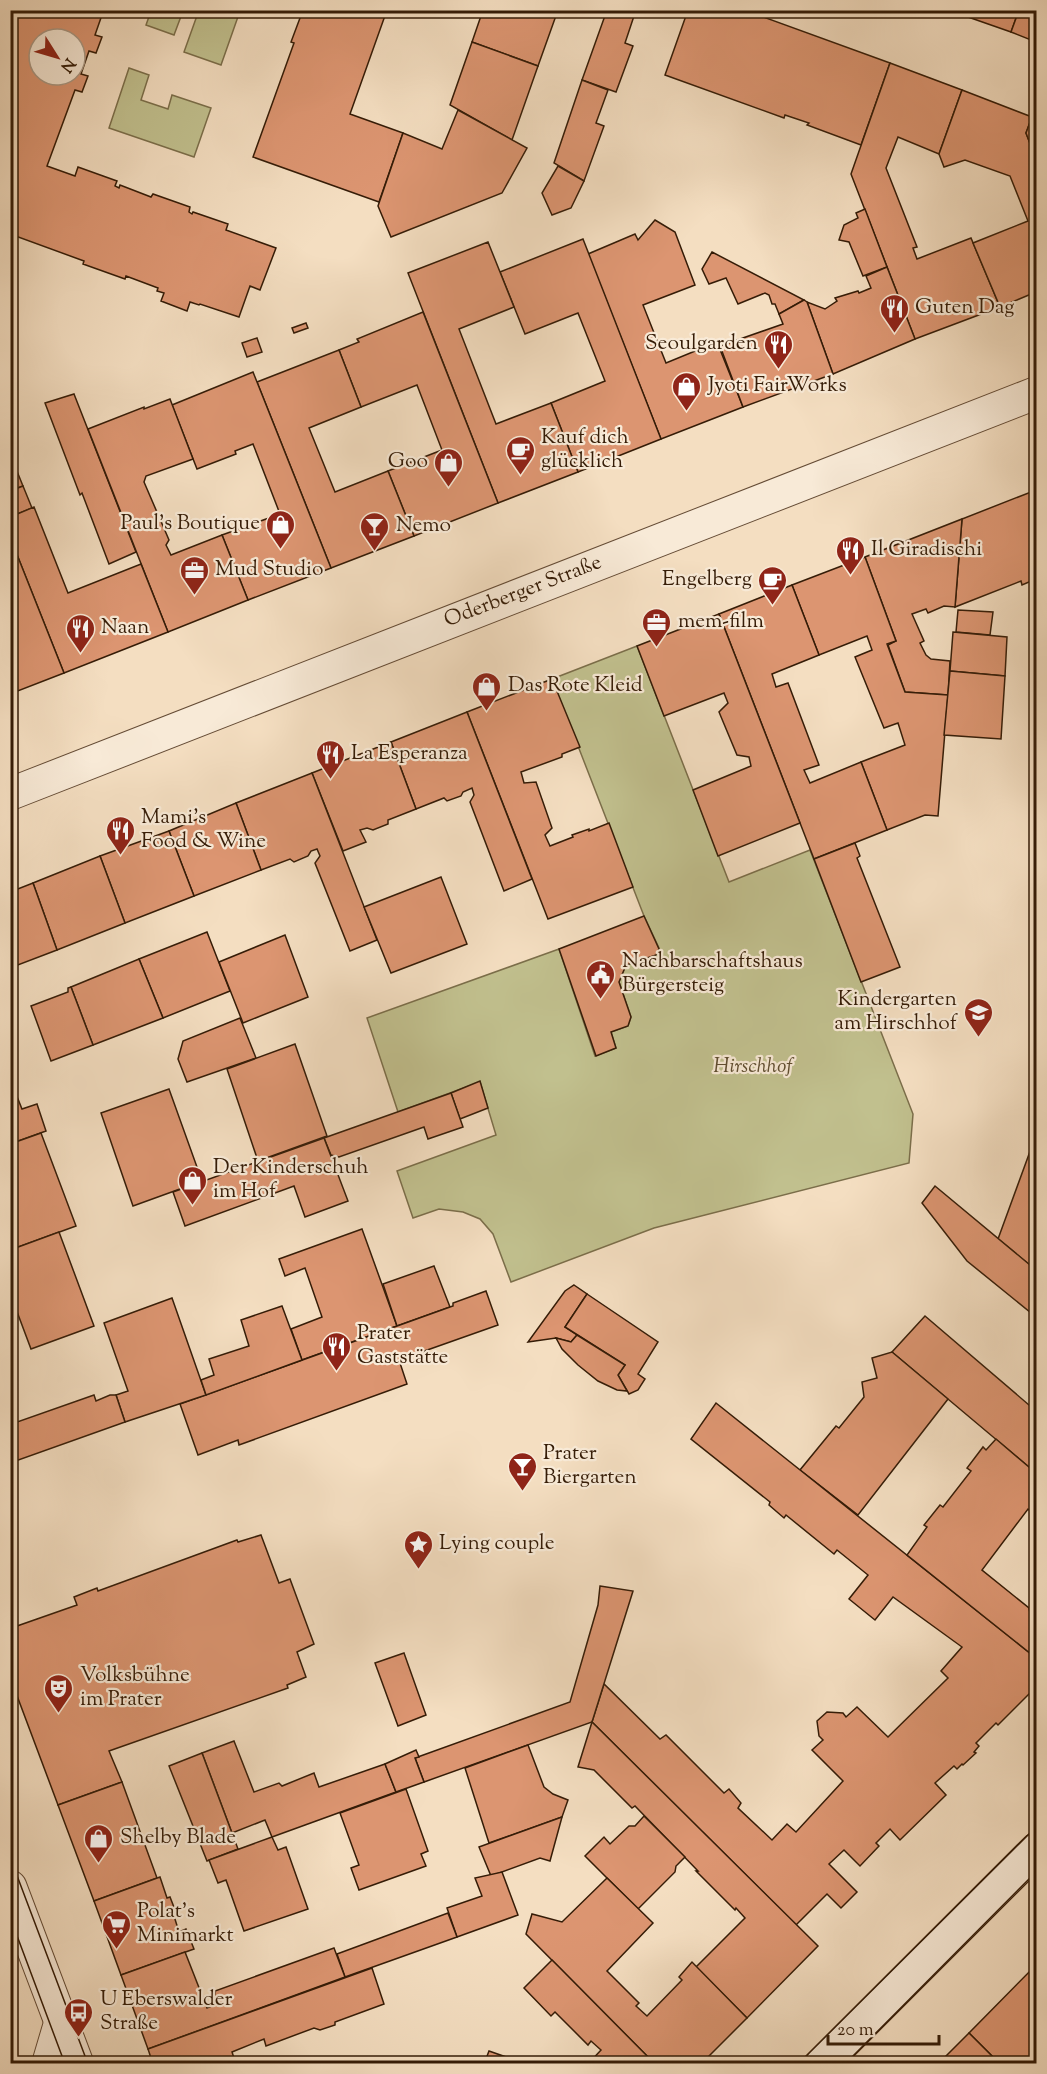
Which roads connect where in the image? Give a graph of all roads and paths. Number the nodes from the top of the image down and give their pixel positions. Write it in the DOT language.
graph roads {
  1 [pos="1036,393"];
  2 [pos="10,794"];
  3 [pos="1036,1850"];
  4 [pos="10,1887"];
  5 [pos="61,2020"];
  6 [pos="48,2064"];
  7 [pos="77,2064"];
  8 [pos="822,2064"];
  1 -- 2 [label="street, Oderberger Straße"];
  3 -- 8 [label="main road"];
  4 -- 5 [label="main road"];
  5 -- 6 [label="street"];
  5 -- 7 [label="main road"];
}
